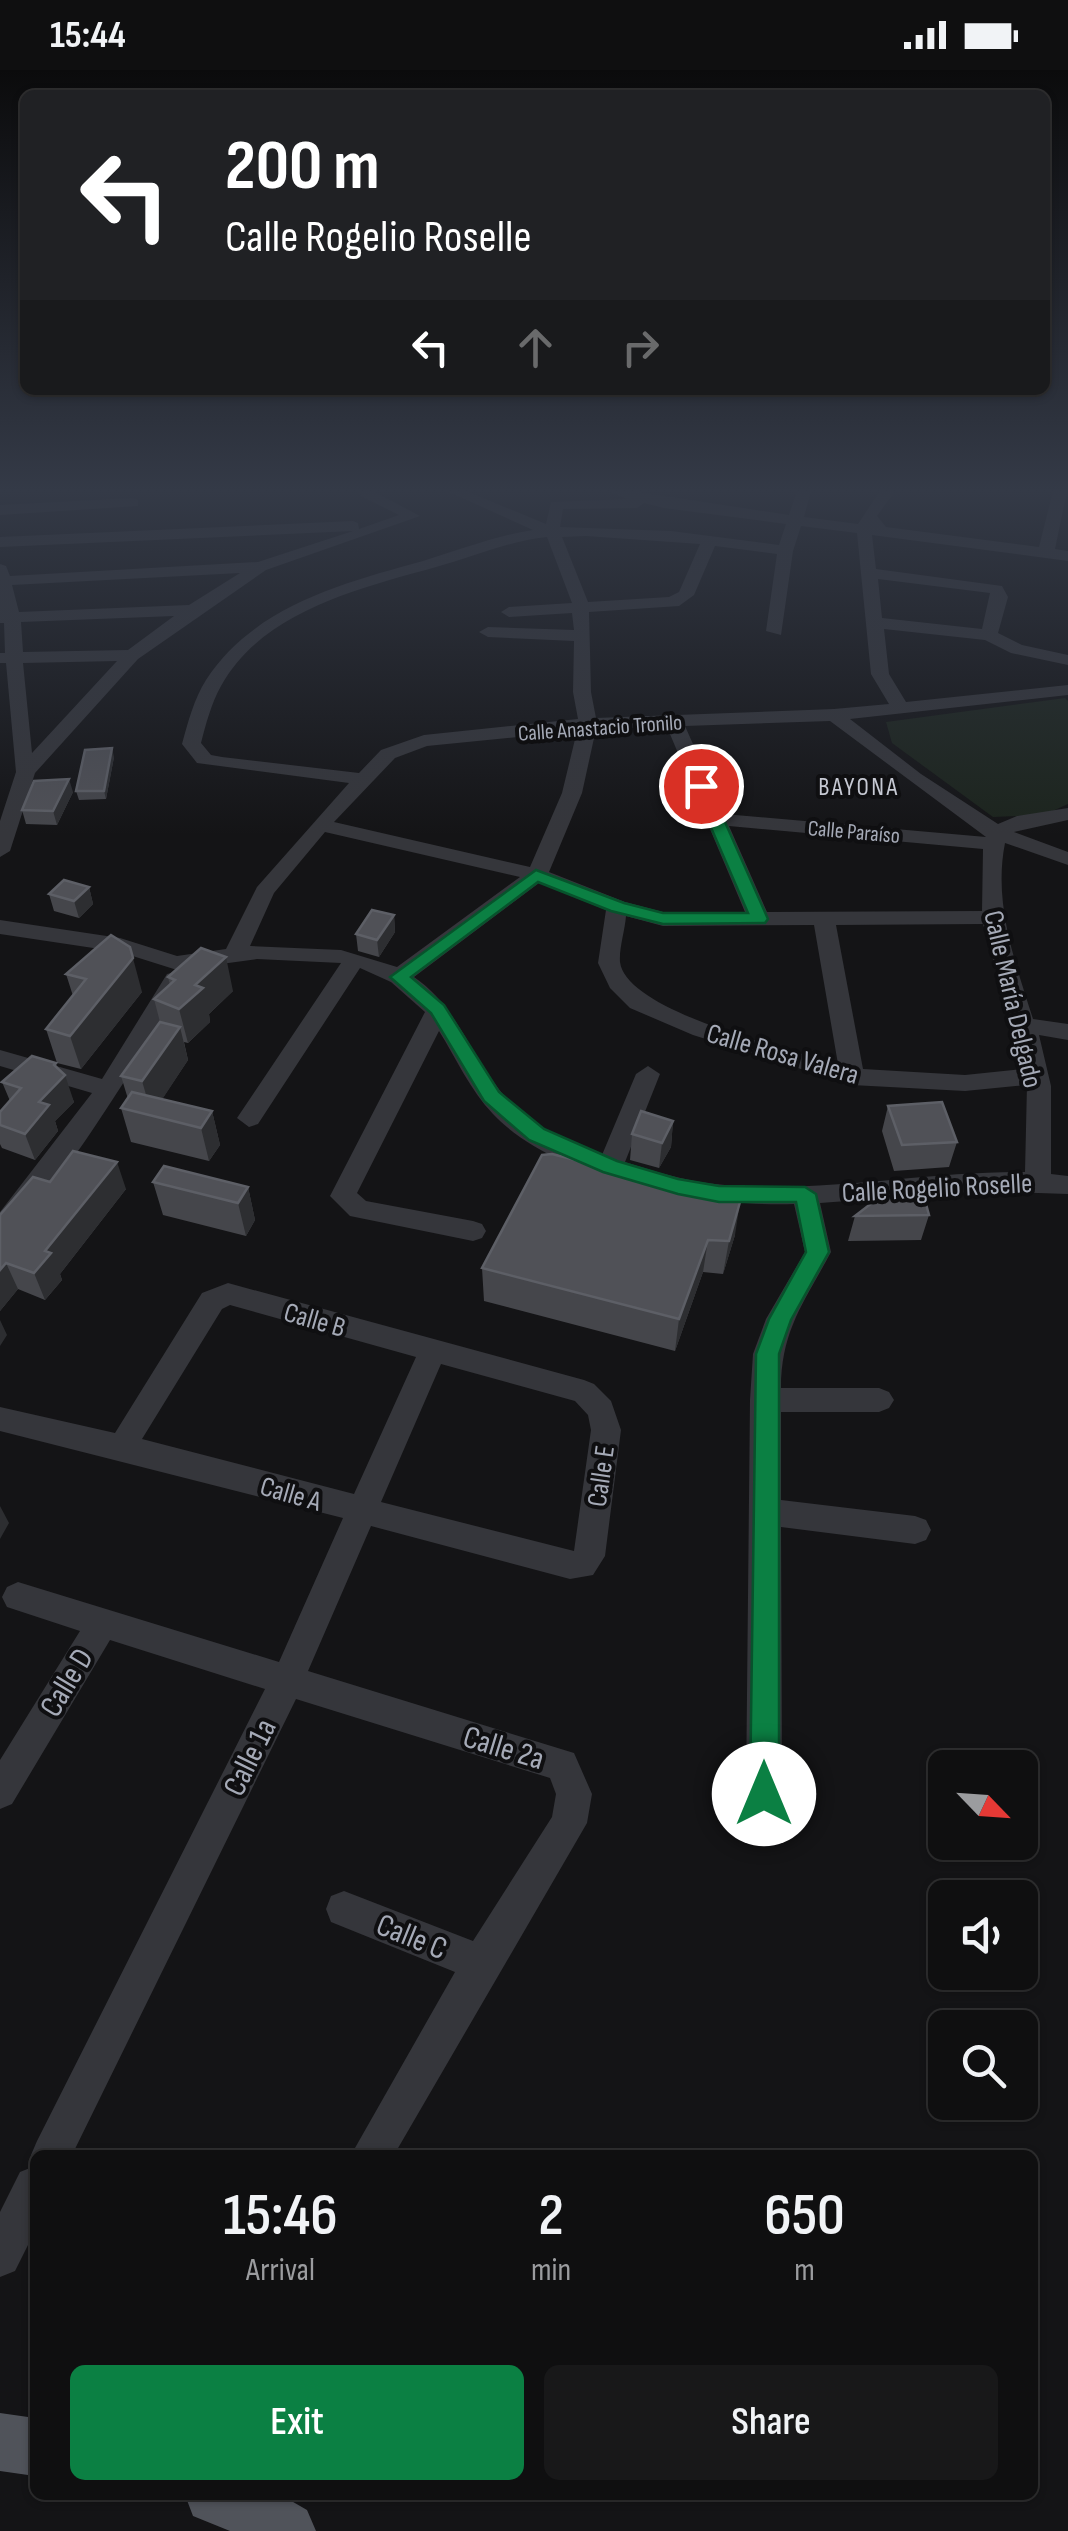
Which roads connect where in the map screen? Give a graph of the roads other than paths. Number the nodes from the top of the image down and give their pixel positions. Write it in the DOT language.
graph roads {
  1 [pos="200,606"];
  2 [pos="305,606"];
  3 [pos="579,606"];
  4 [pos="618,606"];
  5 [pos="779,606"];
  6 [pos="875,606"];
  7 [pos="997,606"];
  8 [pos="193,610"];
  9 [pos="580,610"];
  10 [pos="508,612"];
  11 [pos="6,617"];
  12 [pos="876,623"];
  13 [pos="488,632"];
  14 [pos="775,632"];
  15 [pos="989,635"];
  16 [pos="583,636"];
  17 [pos="132,655"];
  18 [pos="8,658"];
  19 [pos="1061,659"];
  20 [pos="1067,690"];
  21 [pos="900,705"];
  22 [pos="834,715"];
  23 [pos="674,721"];
  24 [pos="588,724"];
  25 [pos="26,772"];
  26 [pos="361,779"];
  27 [pos="1068,814"];
  28 [pos="714,819"];
  29 [pos="320,825"];
  30 [pos="995,838"];
  31 [pos="0,851"];
  32 [pos="1068,859"];
  33 [pos="536,875"];
  34 [pos="617,907"];
  35 [pos="992,917"];
  36 [pos="759,919"];
  37 [pos="824,919"];
  38 [pos="0,928"];
  39 [pos="236,954"];
  40 [pos="354,960"];
  41 [pos="182,964"];
  42 [pos="399,977"];
  43 [pos="438,1009"];
  44 [pos="1024,1025"];
  45 [pos="1068,1032"];
  46 [pos="0,1058"];
  47 [pos="648,1074"];
  48 [pos="1038,1076"];
  49 [pos="852,1077"];
  50 [pos="110,1090"];
  51 [pos="249,1118"];
  52 [pos="610,1167"];
  53 [pos="1038,1182"];
  54 [pos="1068,1185"];
  55 [pos="805,1194"];
  56 [pos="0,1230"];
  57 [pos="473,1230"];
  58 [pos="432,1352"];
  59 [pos="584,1392"];
  60 [pos="765,1400"];
  61 [pos="879,1400"];
  62 [pos="0,1420"];
  63 [pos="122,1445"];
  64 [pos="764,1510"];
  65 [pos="361,1512"];
  66 [pos="916,1530"];
  67 [pos="582,1565"];
  68 [pos="18,1598"];
  69 [pos="102,1624"];
  70 [pos="287,1681"];
  71 [pos="0,1792"];
  72 [pos="764,1794"];
  73 [pos="344,1908"];
  74 [pos="480,1963"];
  75 [pos="53,2150"];
  76 [pos="375,2150"];
  77 [pos="30,2200"];
  78 [pos="0,2256"];
  79 [pos="0,2442"];
  80 [pos="30,2446"];
  81 [pos="228,2500"];
  82 [pos="286,2531"];
  1 -- 8 [label="street"];
  2 -- 26 [label="street"];
  3 -- 9 [label="street"];
  4 -- 9 [label="street"];
  5 -- 14 [label="street"];
  6 -- 12 [label="street"];
  7 -- 15 [label="street"];
  8 -- 11 [label="street"];
  8 -- 17 [label="street"];
  9 -- 10 [label="street"];
  9 -- 16 [label="street"];
  11 -- 18 [label="street"];
  12 -- 15 [label="street"];
  12 -- 21 [label="street"];
  13 -- 16 [label="street"];
  15 -- 19 [label="street"];
  16 -- 24 [label="street"];
  17 -- 18 [label="street"];
  17 -- 25 [label="street"];
  18 -- 25 [label="street"];
  19 -- 20 [label="street"];
  20 -- 21 [label="street, Calle Anastacio Tronilo"];
  21 -- 22 [label="street, Calle Anastacio Tronilo"];
  22 -- 23 [label="street, Calle Anastacio Tronilo"];
  22 -- 30 [label="street"];
  23 -- 24 [label="street, Calle Anastacio Tronilo"];
  23 -- 28 [label="street"];
  24 -- 26 [label="street, Calle Anastacio Tronilo"];
  24 -- 33 [label="street"];
  25 -- 31 [label="street"];
  26 -- 29 [label="street, Calle Anastacio Tronilo"];
  27 -- 30 [label="street"];
  28 -- 30 [label="street, Calle Paraíso"];
  28 -- 36 [label="street"];
  29 -- 33 [label="street"];
  29 -- 39 [label="street, Calle Anastacio Tronilo"];
  30 -- 32 [label="street"];
  30 -- 35 [label="street, Calle María Delgado"];
  33 -- 34 [label="street"];
  33 -- 42 [label="street"];
  34 -- 36 [label="street"];
  34 -- 49 [label="street, Calle Rosa Valera"];
  35 -- 37 [label="street"];
  35 -- 44 [label="street, Calle María Delgado"];
  36 -- 37 [label="street"];
  37 -- 49 [label="street"];
  38 -- 41 [label="street, Calle Rogelio Roselle"];
  39 -- 40 [label="street, Calle Rogelio Roselle"];
  39 -- 41 [label="street, Calle Rogelio Roselle"];
  40 -- 42 [label="street, Calle Rogelio Roselle"];
  40 -- 51 [label="street"];
  41 -- 50 [label="street"];
  42 -- 43 [label="street, Calle Rogelio Roselle"];
  43 -- 52 [label="street, Calle Rogelio Roselle"];
  43 -- 57 [label="street"];
  44 -- 45 [label="street"];
  44 -- 48 [label="street, Calle María Delgado"];
  46 -- 50 [label="street"];
  47 -- 52 [label="street"];
  48 -- 49 [label="street, Calle Rosa Valera"];
  48 -- 53 [label="street, Calle María Delgado"];
  50 -- 56 [label="street"];
  52 -- 55 [label="street, Calle Rogelio Roselle"];
  53 -- 54 [label="street, Calle Rogelio Roselle"];
  53 -- 55 [label="street, Calle Rogelio Roselle"];
  55 -- 60 [label="street"];
  58 -- 59 [label="street, Calle B"];
  58 -- 63 [label="street, Calle B"];
  58 -- 65 [label="street, Calle 1a"];
  59 -- 67 [label="street, Calle E"];
  60 -- 61 [label="street"];
  60 -- 64 [label="street"];
  62 -- 63 [label="street, Calle A"];
  63 -- 65 [label="street, Calle A"];
  64 -- 66 [label="street"];
  64 -- 72 [label="street"];
  65 -- 67 [label="street, Calle A"];
  65 -- 70 [label="street, Calle 1a"];
  68 -- 69 [label="street, Calle 2a"];
  69 -- 70 [label="street, Calle 2a"];
  69 -- 71 [label="street, Calle D"];
  70 -- 74 [label="street, Calle 2a"];
  70 -- 75 [label="street, Calle 1a"];
  73 -- 74 [label="street, Calle C"];
  74 -- 76 [label="street, Calle 2a"];
  77 -- 78 [label="street"];
  79 -- 80 [label="main road"];
  81 -- 82 [label="main road"];
}
